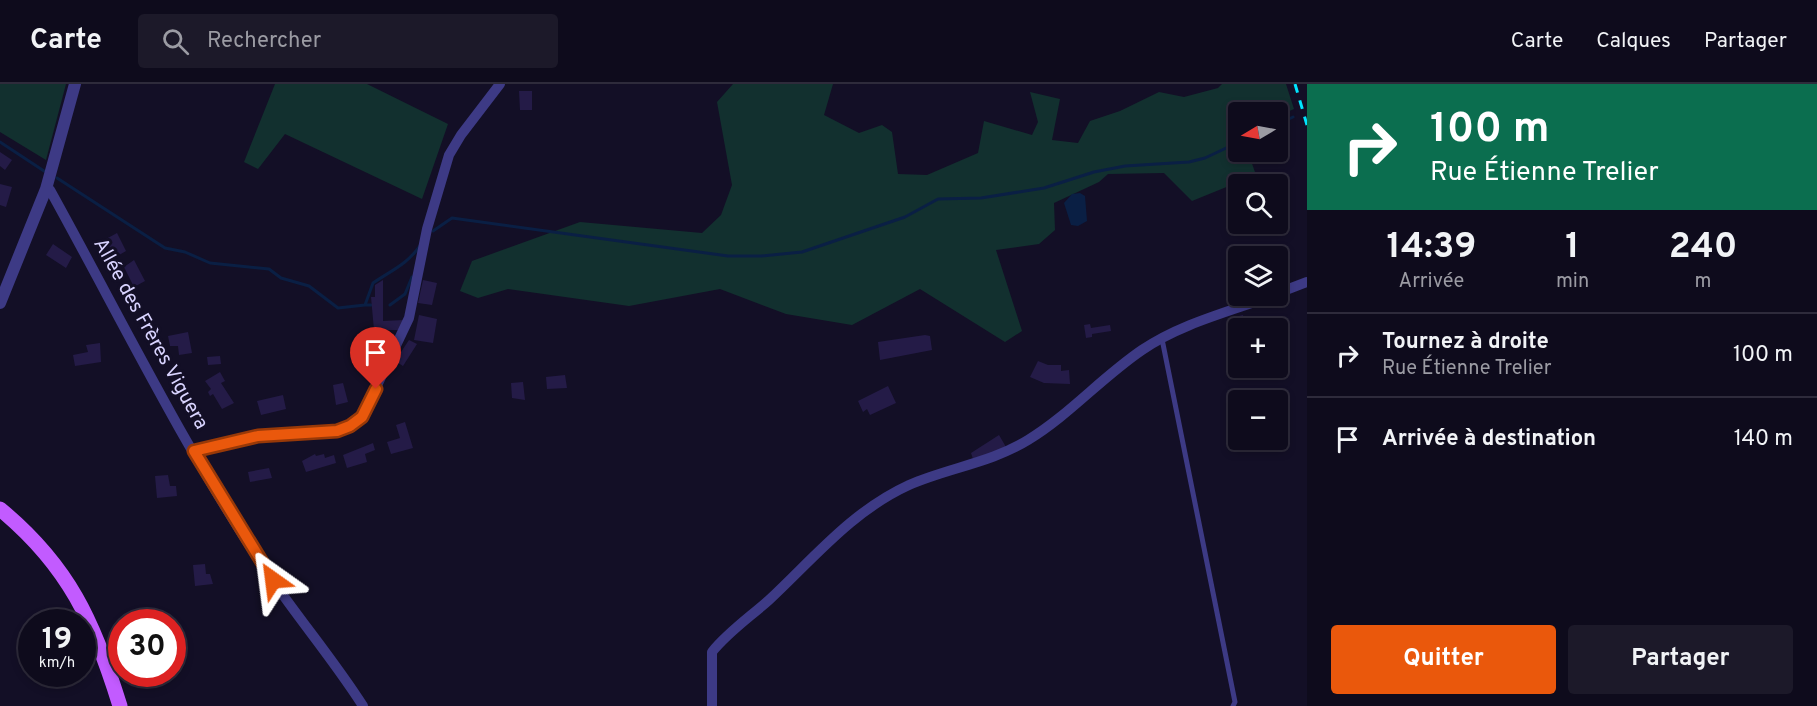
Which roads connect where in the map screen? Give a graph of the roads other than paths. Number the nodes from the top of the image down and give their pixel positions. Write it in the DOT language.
graph roads {
  1 [pos="75,84"];
  2 [pos="500,84"];
  3 [pos="46,189"];
  4 [pos="1307,282"];
  5 [pos="1288,289"];
  6 [pos="0,303"];
  7 [pos="1245,306"];
  8 [pos="1162,339"];
  9 [pos="194,451"];
  10 [pos="0,509"];
  11 [pos="120,706"];
  12 [pos="363,706"];
  13 [pos="712,706"];
  14 [pos="1233,706"];
  1 -- 3 [label="street"];
  2 -- 9 [label="street"];
  3 -- 6 [label="street"];
  3 -- 9 [label="street, Allée des Frères Viguera"];
  4 -- 5 [label="street"];
  7 -- 8 [label="street"];
  8 -- 13 [label="street"];
  8 -- 14 [label="lane"];
  9 -- 12 [label="street, Allée des Frères Viguera"];
  10 -- 11 [label="main road"];
}
